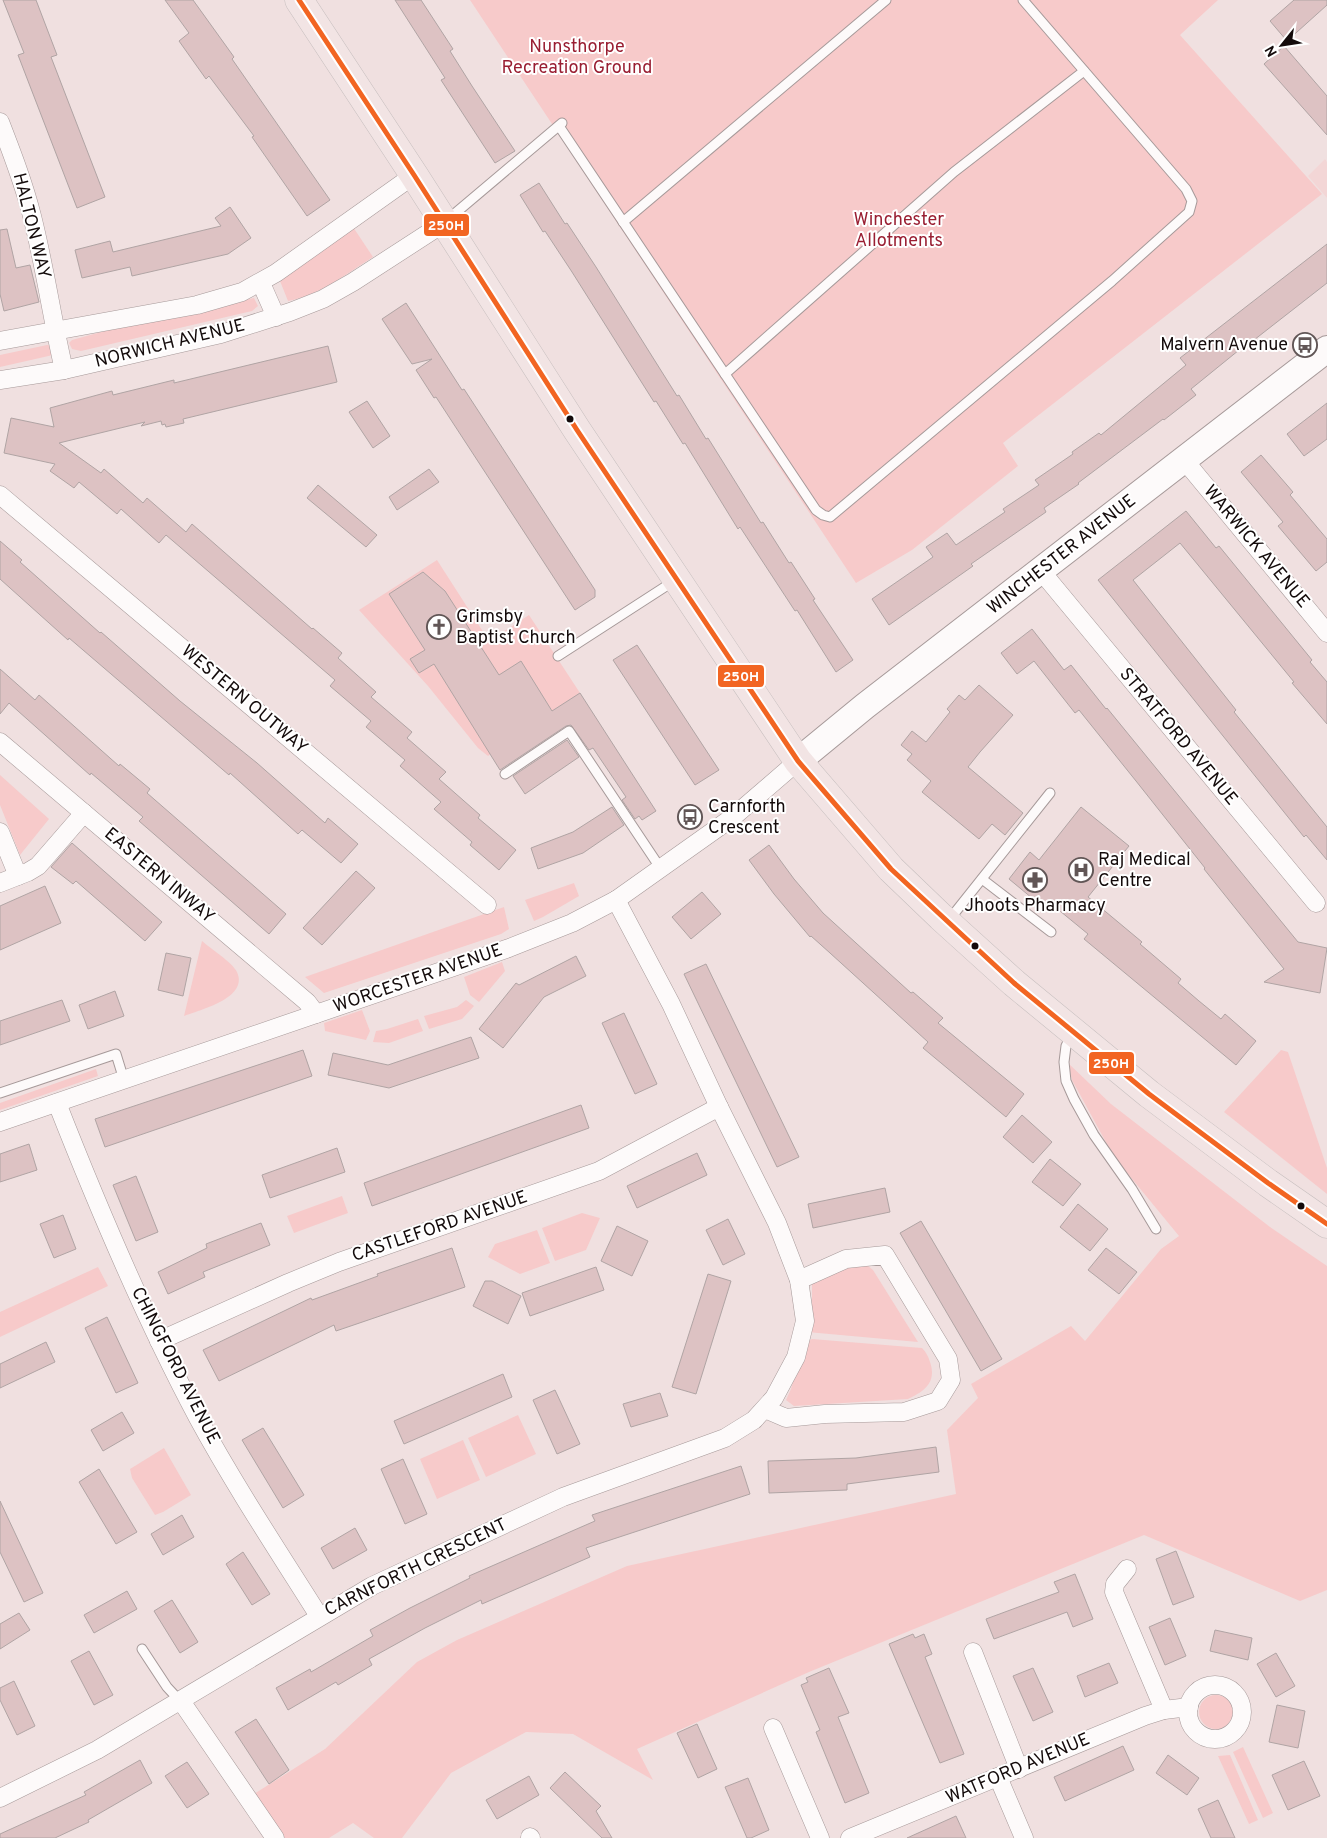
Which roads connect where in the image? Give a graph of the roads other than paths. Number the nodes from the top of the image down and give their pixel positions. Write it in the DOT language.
graph roads {
  1 [pos="299,0"];
  2 [pos="886,0"];
  3 [pos="1022,0"];
  4 [pos="1084,71"];
  5 [pos="0,122"];
  6 [pos="414,176"];
  7 [pos="623,222"];
  8 [pos="444,223"];
  9 [pos="261,283"];
  10 [pos="276,317"];
  11 [pos="55,331"];
  12 [pos="0,341"];
  13 [pos="1326,352"];
  14 [pos="64,370"];
  15 [pos="725,374"];
  16 [pos="0,380"];
  17 [pos="1185,461"];
  18 [pos="0,495"];
  19 [pos="1041,571"];
  20 [pos="676,580"];
  21 [pos="1327,633"];
  22 [pos="558,656"];
  23 [pos="0,742"];
  24 [pos="798,761"];
  25 [pos="505,774"];
  26 [pos="1050,793"];
  27 [pos="84,813"];
  28 [pos="0,832"];
  29 [pos="661,869"];
  30 [pos="18,876"];
  31 [pos="982,879"];
  32 [pos="0,883"];
  33 [pos="616,900"];
  34 [pos="1316,903"];
  35 [pos="487,905"];
  36 [pos="947,922"];
  37 [pos="1051,932"];
  38 [pos="316,1014"];
  39 [pos="1073,1031"];
  40 [pos="124,1080"];
  41 [pos="0,1093"];
  42 [pos="56,1103"];
  43 [pos="719,1107"];
  44 [pos="0,1122"];
  45 [pos="1327,1224"];
  46 [pos="1156,1229"];
  47 [pos="800,1280"];
  48 [pos="159,1341"];
  49 [pos="765,1409"];
  50 [pos="1127,1569"];
  51 [pos="319,1616"];
  52 [pos="142,1649"];
  53 [pos="973,1652"];
  54 [pos="181,1701"];
  55 [pos="1188,1707"];
  56 [pos="1164,1710"];
  57 [pos="773,1728"];
  58 [pos="1019,1769"];
  59 [pos="998,1777"];
  60 [pos="1,1794"];
  61 [pos="275,1838"];
  62 [pos="820,1838"];
  63 [pos="850,1838"];
  64 [pos="1024,1838"];
  1 -- 6 [label="highway"];
  2 -- 7 [label="lane"];
  3 -- 4 [label="lane"];
  4 -- 15 [label="lane"];
  4 -- 15 [label="lane"];
  5 -- 11 [label="street, HALTON WAY"];
  6 -- 8 [label="highway"];
  6 -- 9 [label="street, NORWICH AVENUE"];
  7 -- 8 [label="lane"];
  7 -- 15 [label="lane"];
  8 -- 10 [label="street, NORWICH AVENUE"];
  8 -- 20 [label="highway"];
  9 -- 10 [label="street"];
  9 -- 11 [label="street, NORWICH AVENUE"];
  10 -- 14 [label="street, NORWICH AVENUE"];
  11 -- 12 [label="street, NORWICH AVENUE"];
  11 -- 14 [label="street"];
  13 -- 17 [label="street, WINCHESTER AVENUE"];
  14 -- 16 [label="street, NORWICH AVENUE"];
  17 -- 19 [label="street, WINCHESTER AVENUE"];
  17 -- 21 [label="street, WARWICK AVENUE"];
  18 -- 35 [label="street, WESTERN OUTWAY"];
  19 -- 24 [label="street, WINCHESTER AVENUE"];
  19 -- 34 [label="street, STRATFORD AVENUE"];
  20 -- 22 [label="lane"];
  20 -- 24 [label="highway"];
  23 -- 27 [label="street, EASTERN INWAY"];
  24 -- 29 [label="street, WORCESTER AVENUE"];
  24 -- 36 [label="highway"];
  25 -- 29 [label="lane"];
  26 -- 31 [label="lane"];
  27 -- 30 [label="street"];
  27 -- 38 [label="street, EASTERN INWAY"];
  28 -- 30 [label="street"];
  29 -- 33 [label="street, WORCESTER AVENUE"];
  30 -- 32 [label="street"];
  31 -- 36 [label="lane"];
  31 -- 37 [label="lane"];
  33 -- 38 [label="street, WORCESTER AVENUE"];
  33 -- 43 [label="street, CARNFORTH CRESCENT"];
  36 -- 39 [label="highway"];
  38 -- 40 [label="street, WORCESTER AVENUE"];
  39 -- 45 [label="highway"];
  39 -- 46 [label="lane"];
  40 -- 41 [label="lane"];
  40 -- 42 [label="street, WORCESTER AVENUE"];
  42 -- 44 [label="street, WORCESTER AVENUE"];
  42 -- 48 [label="street, CHINGFORD AVENUE"];
  43 -- 47 [label="street, CARNFORTH CRESCENT"];
  43 -- 48 [label="street, CASTLEFORD AVENUE"];
  47 -- 49 [label="street, CARNFORTH CRESCENT"];
  47 -- 49 [label="street"];
  48 -- 51 [label="street, CHINGFORD AVENUE"];
  49 -- 51 [label="street, CARNFORTH CRESCENT"];
  50 -- 56 [label="street"];
  51 -- 54 [label="street, CARNFORTH CRESCENT"];
  52 -- 54 [label="lane"];
  53 -- 58 [label="street"];
  54 -- 60 [label="street, CARNFORTH CRESCENT"];
  54 -- 61 [label="street"];
  55 -- 56 [label="street, WATFORD AVENUE"];
  56 -- 58 [label="street, WATFORD AVENUE"];
  57 -- 62 [label="street"];
  58 -- 59 [label="street, WATFORD AVENUE"];
  59 -- 63 [label="street, WATFORD AVENUE"];
  59 -- 64 [label="street"];
}
